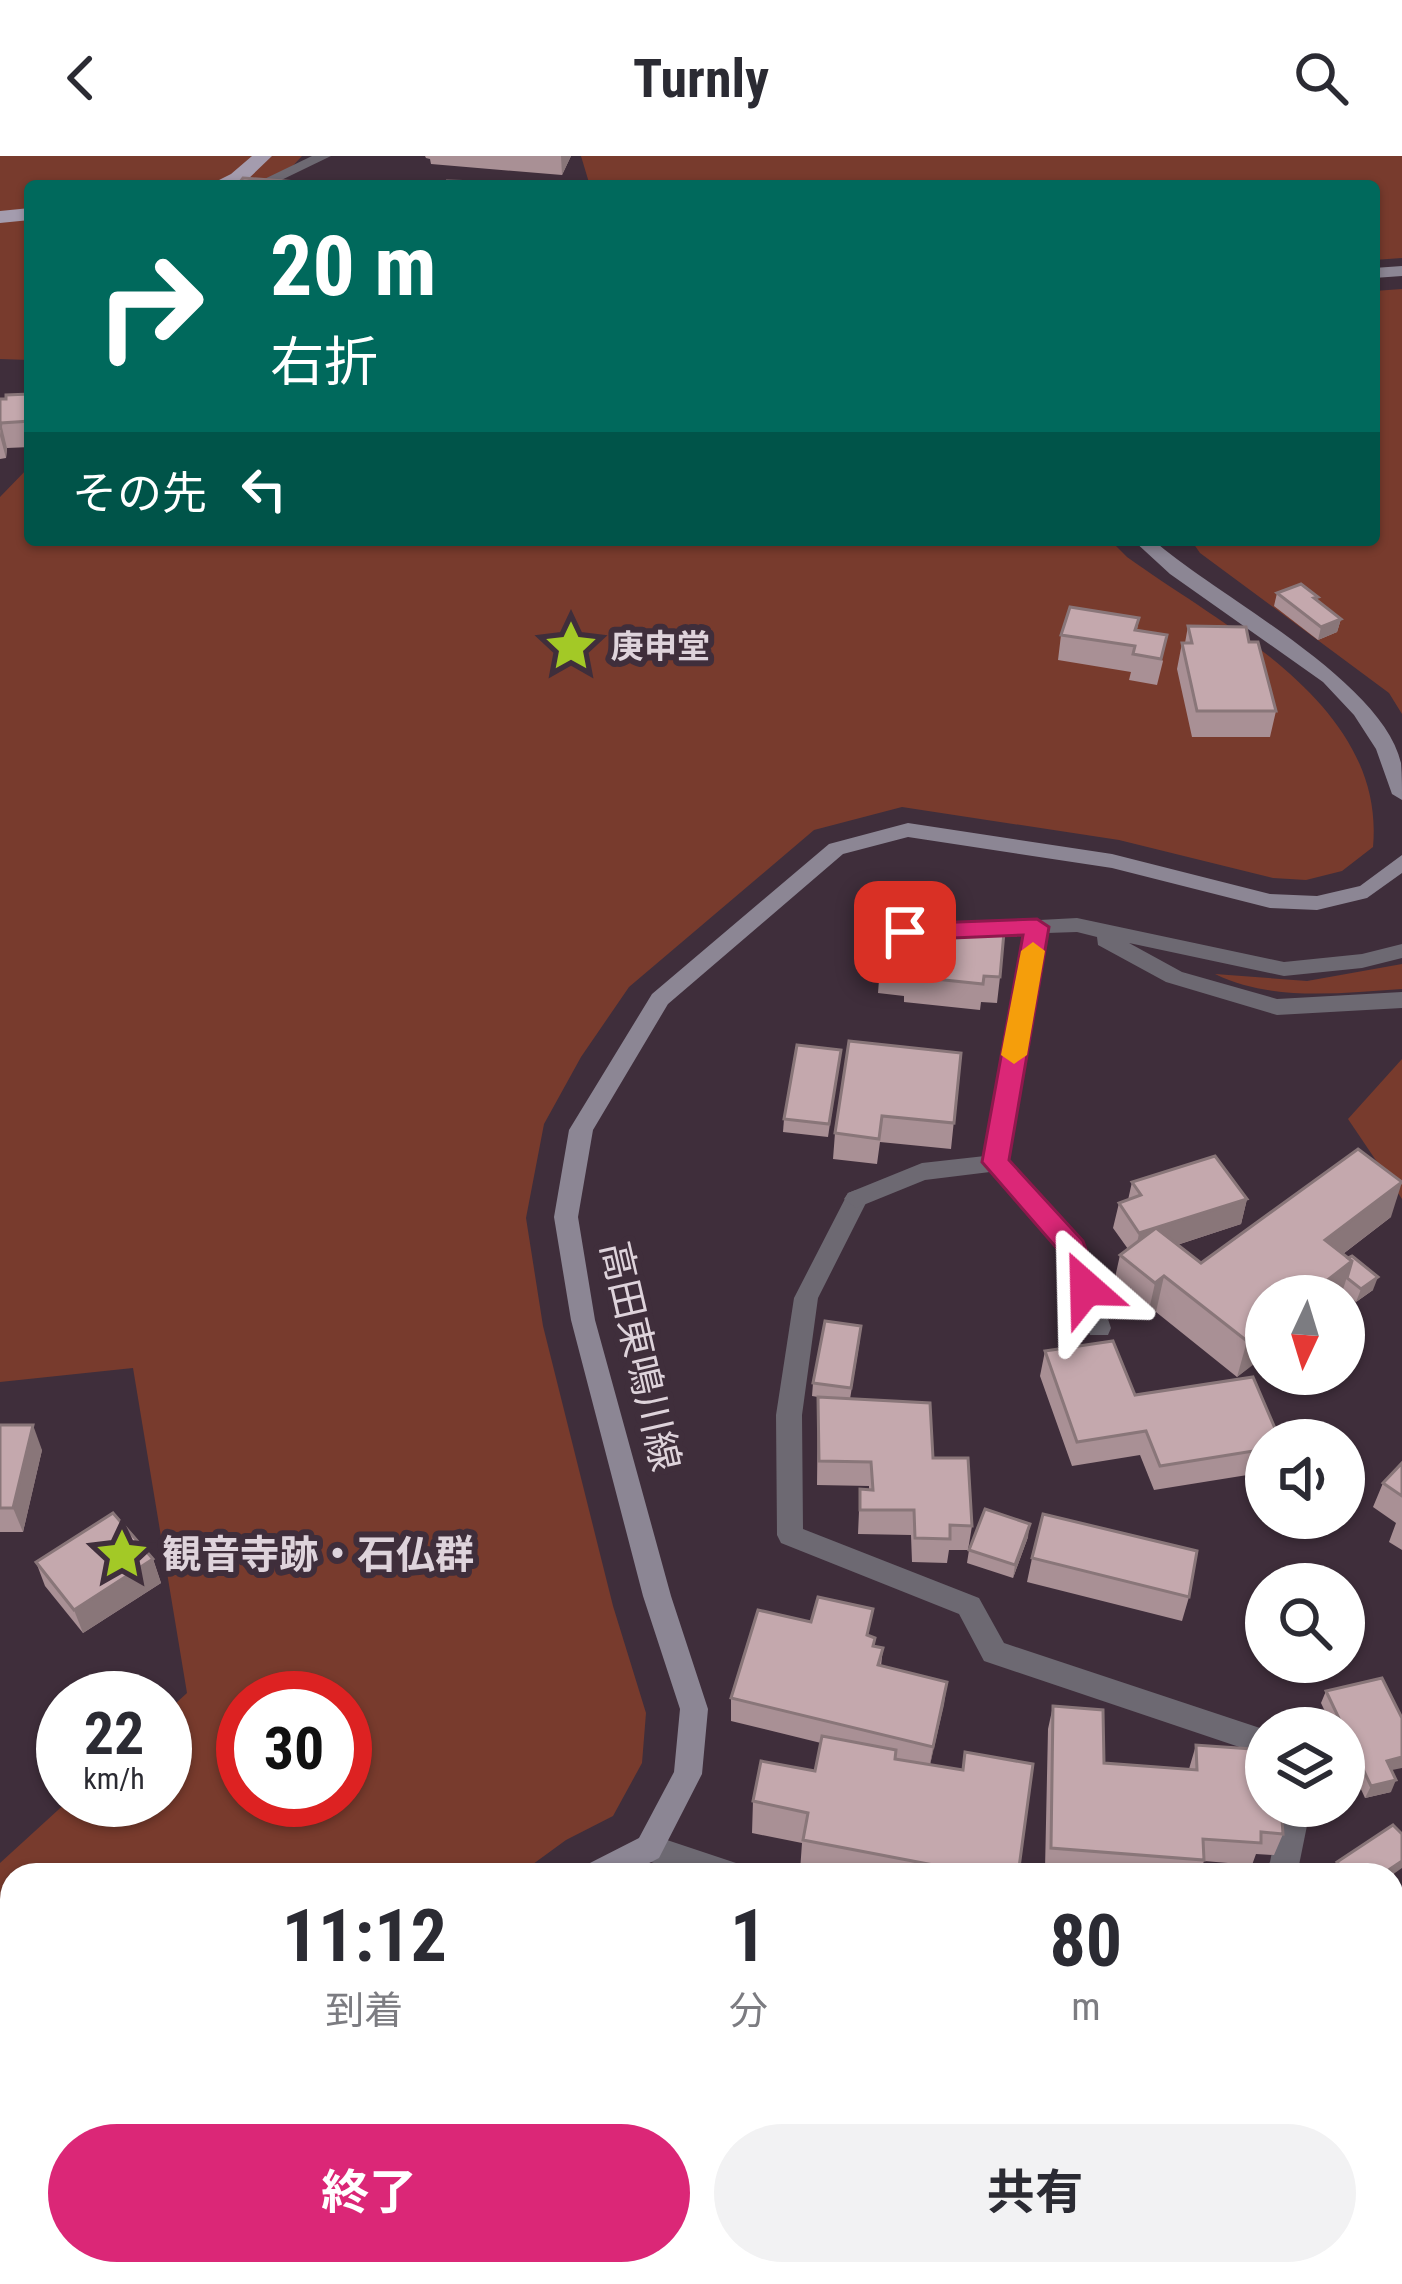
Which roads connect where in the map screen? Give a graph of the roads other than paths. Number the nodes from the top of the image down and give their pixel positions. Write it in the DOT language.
graph roads {
  1 [pos="262,156"];
  2 [pos="324,156"];
  3 [pos="232,180"];
  4 [pos="270,180"];
  5 [pos="1150,546"];
  6 [pos="1400,782"];
  7 [pos="1402,862"];
  8 [pos="1077,925"];
  9 [pos="1037,927"];
  10 [pos="927,931"];
  11 [pos="1402,951"];
  12 [pos="1402,1000"];
  13 [pos="995,1162"];
  14 [pos="1099,1328"];
  15 [pos="1245,1736"];
  16 [pos="1292,1827"];
  17 [pos="650,1848"];
  18 [pos="621,1863"];
  19 [pos="694,1863"];
  20 [pos="1284,1863"];
  1 -- 3 [label="main road"];
  2 -- 4 [label="street"];
  5 -- 6 [label="main road"];
  7 -- 17 [label="main road, 高田東鳴川線"];
  8 -- 9 [label="street"];
  8 -- 11 [label="street"];
  8 -- 12 [label="street"];
  9 -- 10 [label="street"];
  9 -- 13 [label="street"];
  13 -- 14 [label="street"];
  13 -- 15 [label="street"];
  16 -- 20 [label="street"];
  17 -- 18 [label="main road"];
  17 -- 19 [label="street"];
}
